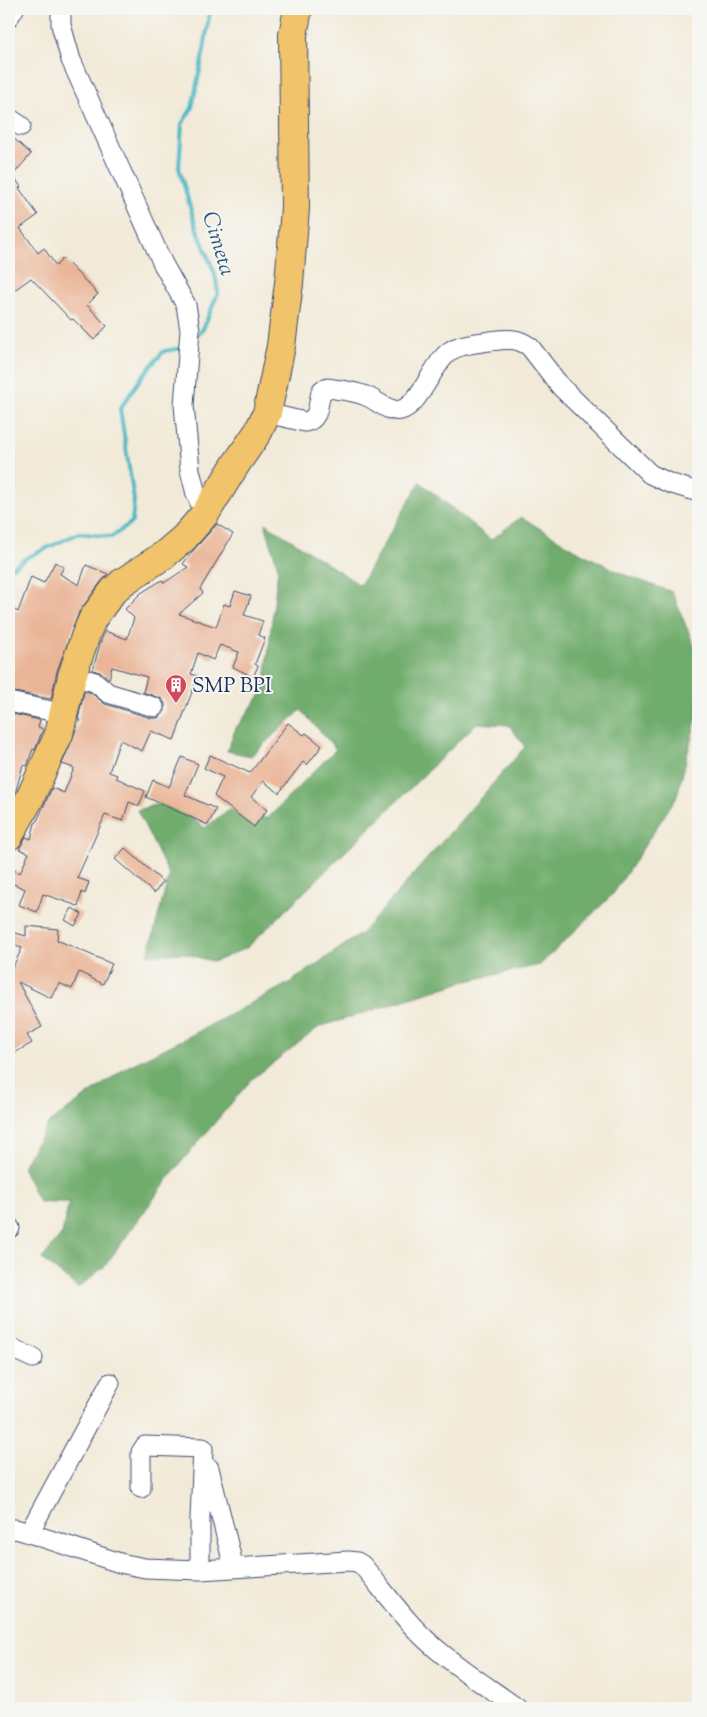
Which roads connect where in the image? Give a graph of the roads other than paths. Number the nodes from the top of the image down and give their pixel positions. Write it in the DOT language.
graph roads {
  1 [pos="14,9"];
  2 [pos="61,9"];
  3 [pos="298,9"];
  4 [pos="9,17"];
  5 [pos="267,413"];
  6 [pos="698,492"];
  7 [pos="205,514"];
  8 [pos="72,676"];
  9 [pos="9,702"];
  10 [pos="154,708"];
  11 [pos="65,714"];
  12 [pos="9,836"];
  13 [pos="9,1347"];
  14 [pos="33,1358"];
  15 [pos="110,1383"];
  16 [pos="203,1448"];
  17 [pos="141,1488"];
  18 [pos="9,1530"];
  19 [pos="29,1533"];
  20 [pos="234,1568"];
  21 [pos="200,1570"];
  22 [pos="517,1708"];
  1 -- 4 [label="street"];
  2 -- 7 [label="street"];
  3 -- 5 [label="highway"];
  5 -- 6 [label="street"];
  5 -- 7 [label="highway"];
  7 -- 8 [label="highway"];
  8 -- 10 [label="street"];
  8 -- 11 [label="highway"];
  9 -- 11 [label="street"];
  11 -- 12 [label="highway"];
  13 -- 14 [label="street"];
  15 -- 19 [label="street"];
  16 -- 17 [label="street"];
  16 -- 20 [label="street"];
  16 -- 21 [label="street"];
  18 -- 19 [label="street"];
  19 -- 21 [label="street"];
  20 -- 21 [label="street"];
  20 -- 22 [label="street"];
}
